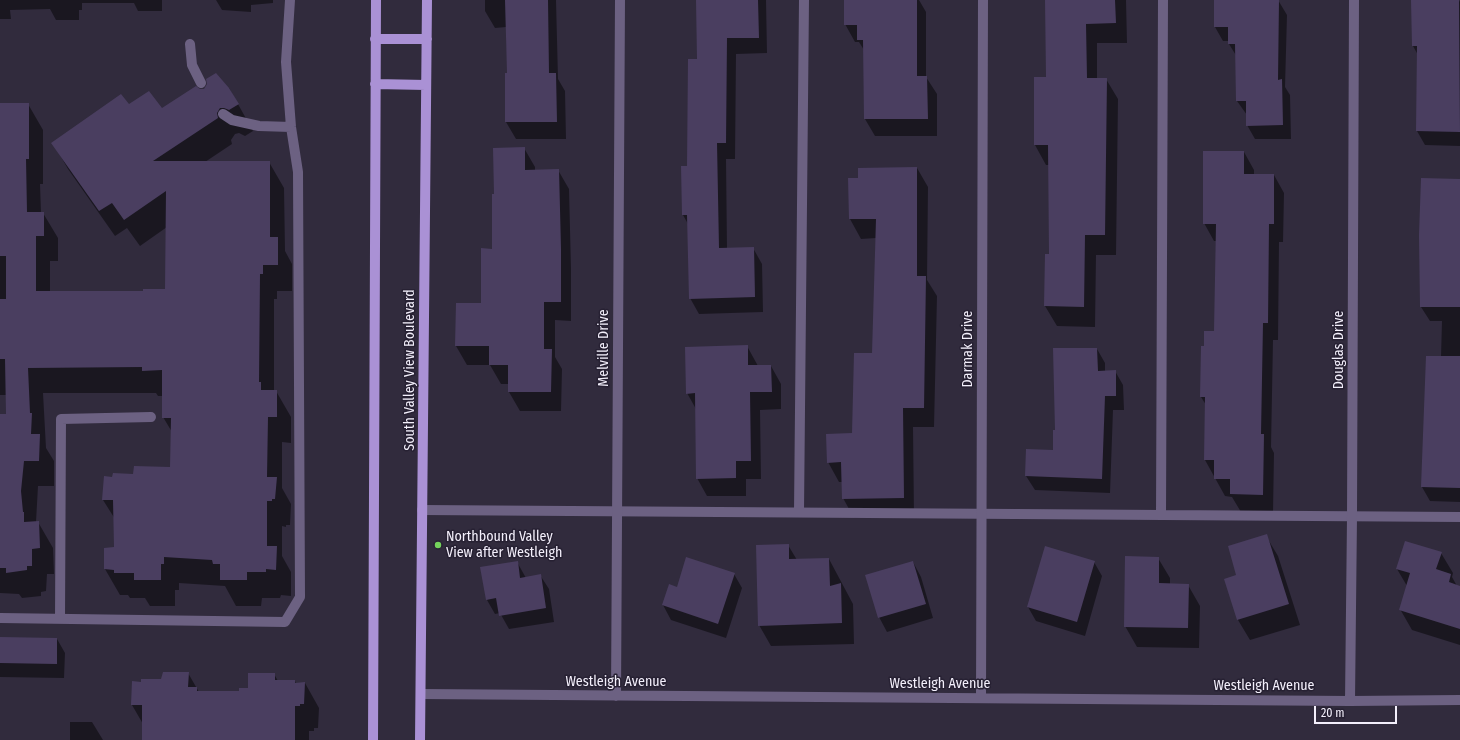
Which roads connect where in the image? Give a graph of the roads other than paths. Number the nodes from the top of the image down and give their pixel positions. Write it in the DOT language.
graph roads {
  1 [pos="290,0"];
  2 [pos="376,0"];
  3 [pos="427,0"];
  4 [pos="620,0"];
  5 [pos="804,0"];
  6 [pos="983,0"];
  7 [pos="1163,0"];
  8 [pos="1354,0"];
  9 [pos="375,39"];
  10 [pos="427,39"];
  11 [pos="190,44"];
  12 [pos="201,83"];
  13 [pos="375,84"];
  14 [pos="426,84"];
  15 [pos="223,114"];
  16 [pos="291,127"];
  17 [pos="151,417"];
  18 [pos="422,510"];
  19 [pos="617,512"];
  20 [pos="799,512"];
  21 [pos="981,513"];
  22 [pos="1161,515"];
  23 [pos="1352,516"];
  24 [pos="1460,517"];
  25 [pos="0,618"];
  26 [pos="60,619"];
  27 [pos="421,694"];
  28 [pos="616,696"];
  29 [pos="981,698"];
  30 [pos="1460,700"];
  31 [pos="1350,701"];
  32 [pos="373,740"];
  33 [pos="420,740"];
  1 -- 16 [label="street"];
  2 -- 9 [label="main road"];
  3 -- 10 [label="main road, South Valley View Boulevard"];
  4 -- 19 [label="street, Melville Drive"];
  5 -- 20 [label="street"];
  6 -- 21 [label="street, Darmak Drive"];
  7 -- 22 [label="street"];
  8 -- 23 [label="street, Douglas Drive"];
  9 -- 10 [label="main road"];
  9 -- 13 [label="main road"];
  10 -- 14 [label="main road, South Valley View Boulevard"];
  11 -- 12 [label="street"];
  13 -- 14 [label="main road"];
  13 -- 32 [label="main road"];
  14 -- 18 [label="main road, South Valley View Boulevard"];
  15 -- 16 [label="street"];
  16 -- 26 [label="street"];
  17 -- 26 [label="street"];
  18 -- 19 [label="street"];
  18 -- 27 [label="main road, South Valley View Boulevard"];
  19 -- 20 [label="street"];
  19 -- 28 [label="street, Melville Drive"];
  20 -- 21 [label="street"];
  21 -- 22 [label="street"];
  21 -- 29 [label="street, Darmak Drive"];
  22 -- 23 [label="street"];
  23 -- 24 [label="street"];
  23 -- 31 [label="street, Douglas Drive"];
  25 -- 26 [label="street"];
  27 -- 28 [label="street, Westleigh Avenue"];
  27 -- 33 [label="main road, South Valley View Boulevard"];
  28 -- 29 [label="street, Westleigh Avenue"];
  29 -- 31 [label="street, Westleigh Avenue"];
  30 -- 31 [label="street, Westleigh Avenue"];
}
